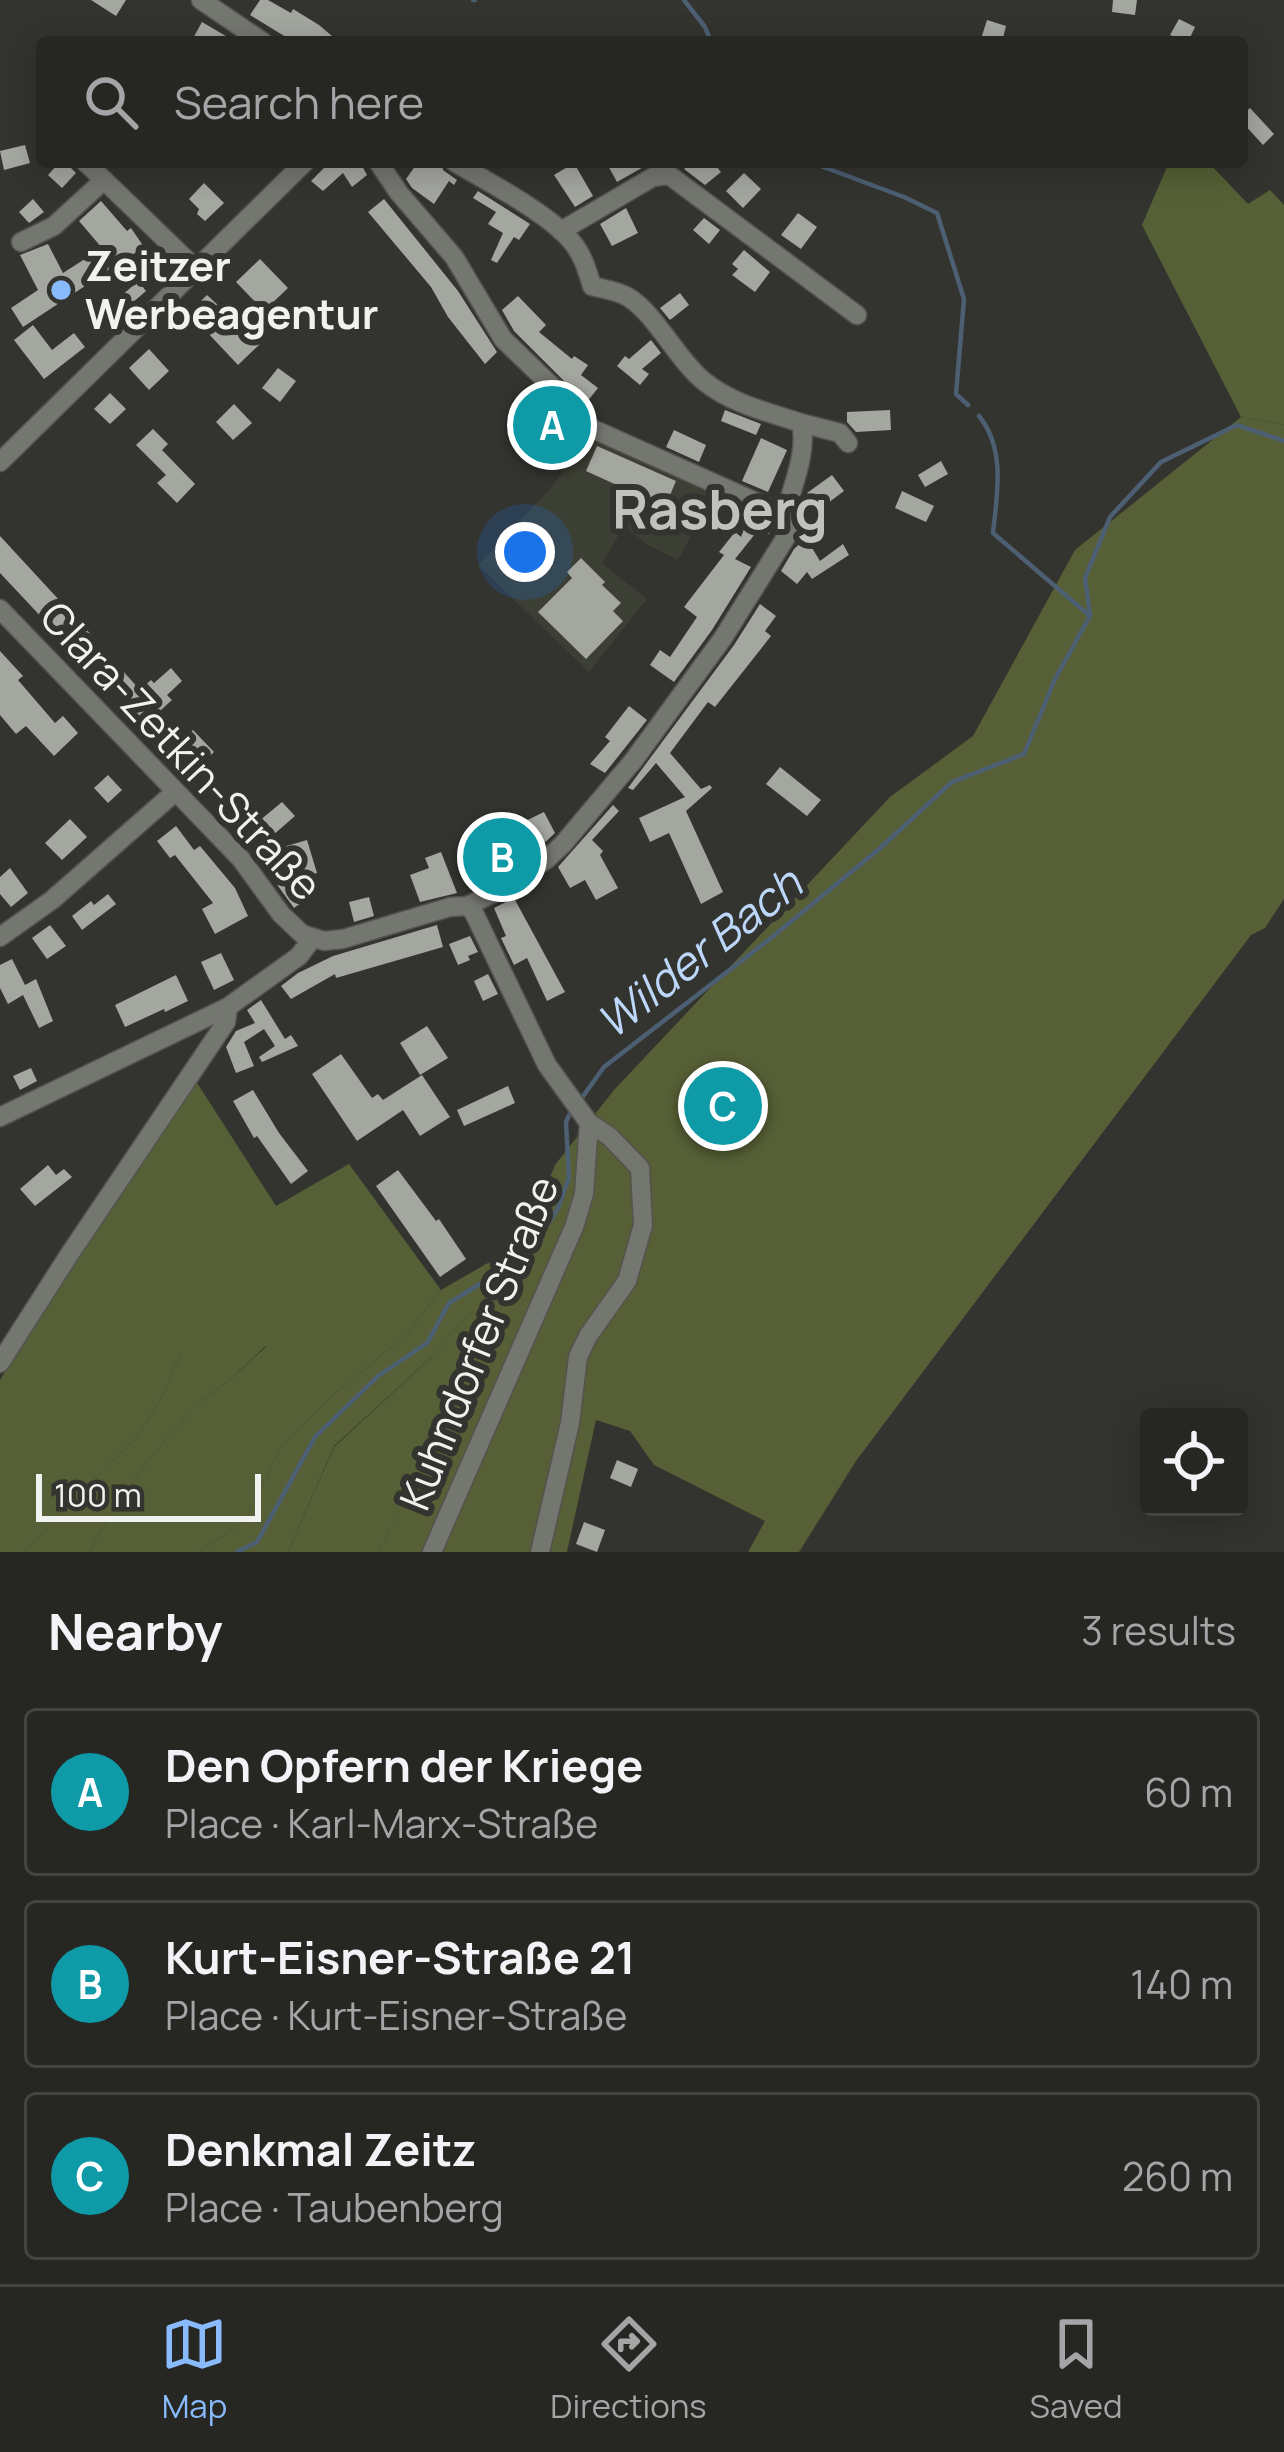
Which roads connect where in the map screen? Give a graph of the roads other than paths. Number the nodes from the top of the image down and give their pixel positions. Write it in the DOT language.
graph roads {
  1 [pos="202,0"];
  2 [pos="254,36"];
  3 [pos="91,168"];
  4 [pos="299,168"];
  5 [pos="382,168"];
  6 [pos="464,168"];
  7 [pos="104,180"];
  8 [pos="561,231"];
  9 [pos="21,242"];
  10 [pos="195,268"];
  11 [pos="857,316"];
  12 [pos="801,423"];
  13 [pos="848,442"];
  14 [pos="0,463"];
  15 [pos="784,515"];
  16 [pos="0,609"];
  17 [pos="176,792"];
  18 [pos="467,906"];
  19 [pos="0,937"];
  20 [pos="312,939"];
  21 [pos="228,1007"];
  22 [pos="581,1111"];
  23 [pos="0,1118"];
  24 [pos="0,1363"];
  25 [pos="432,1552"];
  26 [pos="541,1552"];
  1 -- 2 [label="street"];
  3 -- 7 [label="street"];
  4 -- 10 [label="street"];
  5 -- 15 [label="street"];
  6 -- 8 [label="street"];
  7 -- 9 [label="street"];
  7 -- 10 [label="street"];
  8 -- 11 [label="street"];
  8 -- 12 [label="street"];
  10 -- 14 [label="street"];
  12 -- 13 [label="street"];
  12 -- 15 [label="street"];
  15 -- 18 [label="street"];
  16 -- 17 [label="street, Clara-Zetkin-Straße"];
  17 -- 19 [label="street"];
  17 -- 20 [label="street, Clara-Zetkin-Straße"];
  18 -- 20 [label="street"];
  18 -- 22 [label="street"];
  20 -- 21 [label="street"];
  21 -- 23 [label="street"];
  21 -- 24 [label="street"];
  22 -- 25 [label="street, Kuhndorfer Straße"];
  22 -- 26 [label="street"];
}
